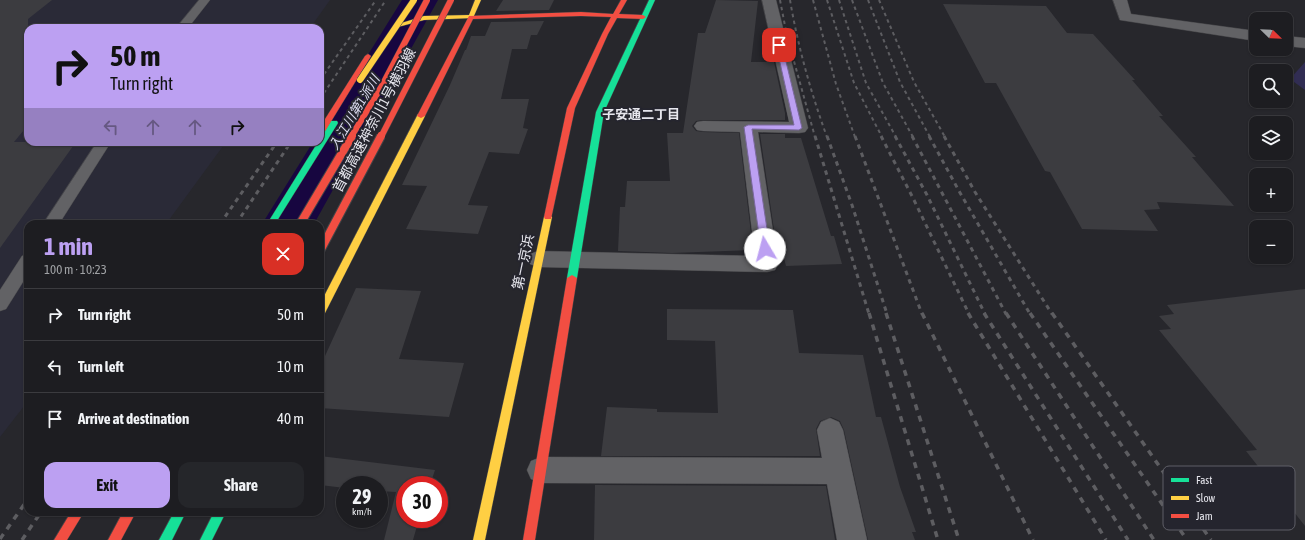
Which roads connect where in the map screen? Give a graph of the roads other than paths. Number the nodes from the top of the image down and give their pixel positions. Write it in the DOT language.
graph roads {
  1 [pos="205,0"];
  2 [pos="414,0"];
  3 [pos="427,0"];
  4 [pos="451,0"];
  5 [pos="624,0"];
  6 [pos="652,0"];
  7 [pos="769,0"];
  8 [pos="1120,0"];
  9 [pos="478,1"];
  10 [pos="616,15"];
  11 [pos="471,17"];
  12 [pos="643,17"];
  13 [pos="185,24"];
  14 [pos="1249,35"];
  15 [pos="1293,42"];
  16 [pos="1305,44"];
  17 [pos="703,126"];
  18 [pos="324,127"];
  19 [pos="748,127"];
  20 [pos="324,135"];
  21 [pos="101,146"];
  22 [pos="312,146"];
  23 [pos="317,146"];
  24 [pos="54,220"];
  25 [pos="268,220"];
  26 [pos="268,220"];
  27 [pos="302,220"];
  28 [pos="324,244"];
  29 [pos="538,259"];
  30 [pos="576,260"];
  31 [pos="24,266"];
  32 [pos="0,304"];
  33 [pos="324,305"];
  34 [pos="830,430"];
  35 [pos="541,470"];
  36 [pos="839,471"];
  37 [pos="80,516"];
  38 [pos="82,516"];
  39 [pos="128,516"];
  40 [pos="178,516"];
  41 [pos="218,516"];
  42 [pos="79,528"];
  43 [pos="60,540"];
  44 [pos="114,540"];
  45 [pos="165,540"];
  46 [pos="206,540"];
  47 [pos="479,540"];
  48 [pos="529,540"];
  49 [pos="852,540"];
  1 -- 13 [label="lane"];
  2 -- 20 [label="main road, bridge"];
  3 -- 27 [label="main road, 首都高速神奈川1号横羽線, bridge"];
  4 -- 28 [label="main road, 首都高速神奈川1号横羽線, bridge"];
  5 -- 10 [label="main road, 第一京浜"];
  6 -- 12 [label="main road"];
  7 -- 19 [label="street"];
  8 -- 14 [label="street"];
  9 -- 11 [label="main road"];
  10 -- 11 [label="main road"];
  10 -- 12 [label="main road"];
  10 -- 29 [label="main road, 第一京浜"];
  11 -- 18 [label="main road"];
  11 -- 33 [label="main road"];
  12 -- 30 [label="main road"];
  15 -- 16 [label="street"];
  17 -- 19 [label="street"];
  19 -- 30 [label="street"];
  21 -- 24 [label="lane"];
  22 -- 26 [label="main road"];
  23 -- 25 [label="main road, bridge"];
  29 -- 30 [label="street"];
  29 -- 47 [label="main road, 第一京浜"];
  30 -- 35 [label="main road"];
  31 -- 32 [label="lane"];
  34 -- 36 [label="street"];
  35 -- 36 [label="street"];
  35 -- 48 [label="main road"];
  36 -- 49 [label="street"];
  37 -- 43 [label="main road"];
  38 -- 42 [label="main road"];
  39 -- 44 [label="main road"];
  40 -- 45 [label="main road"];
  41 -- 46 [label="main road"];
}
